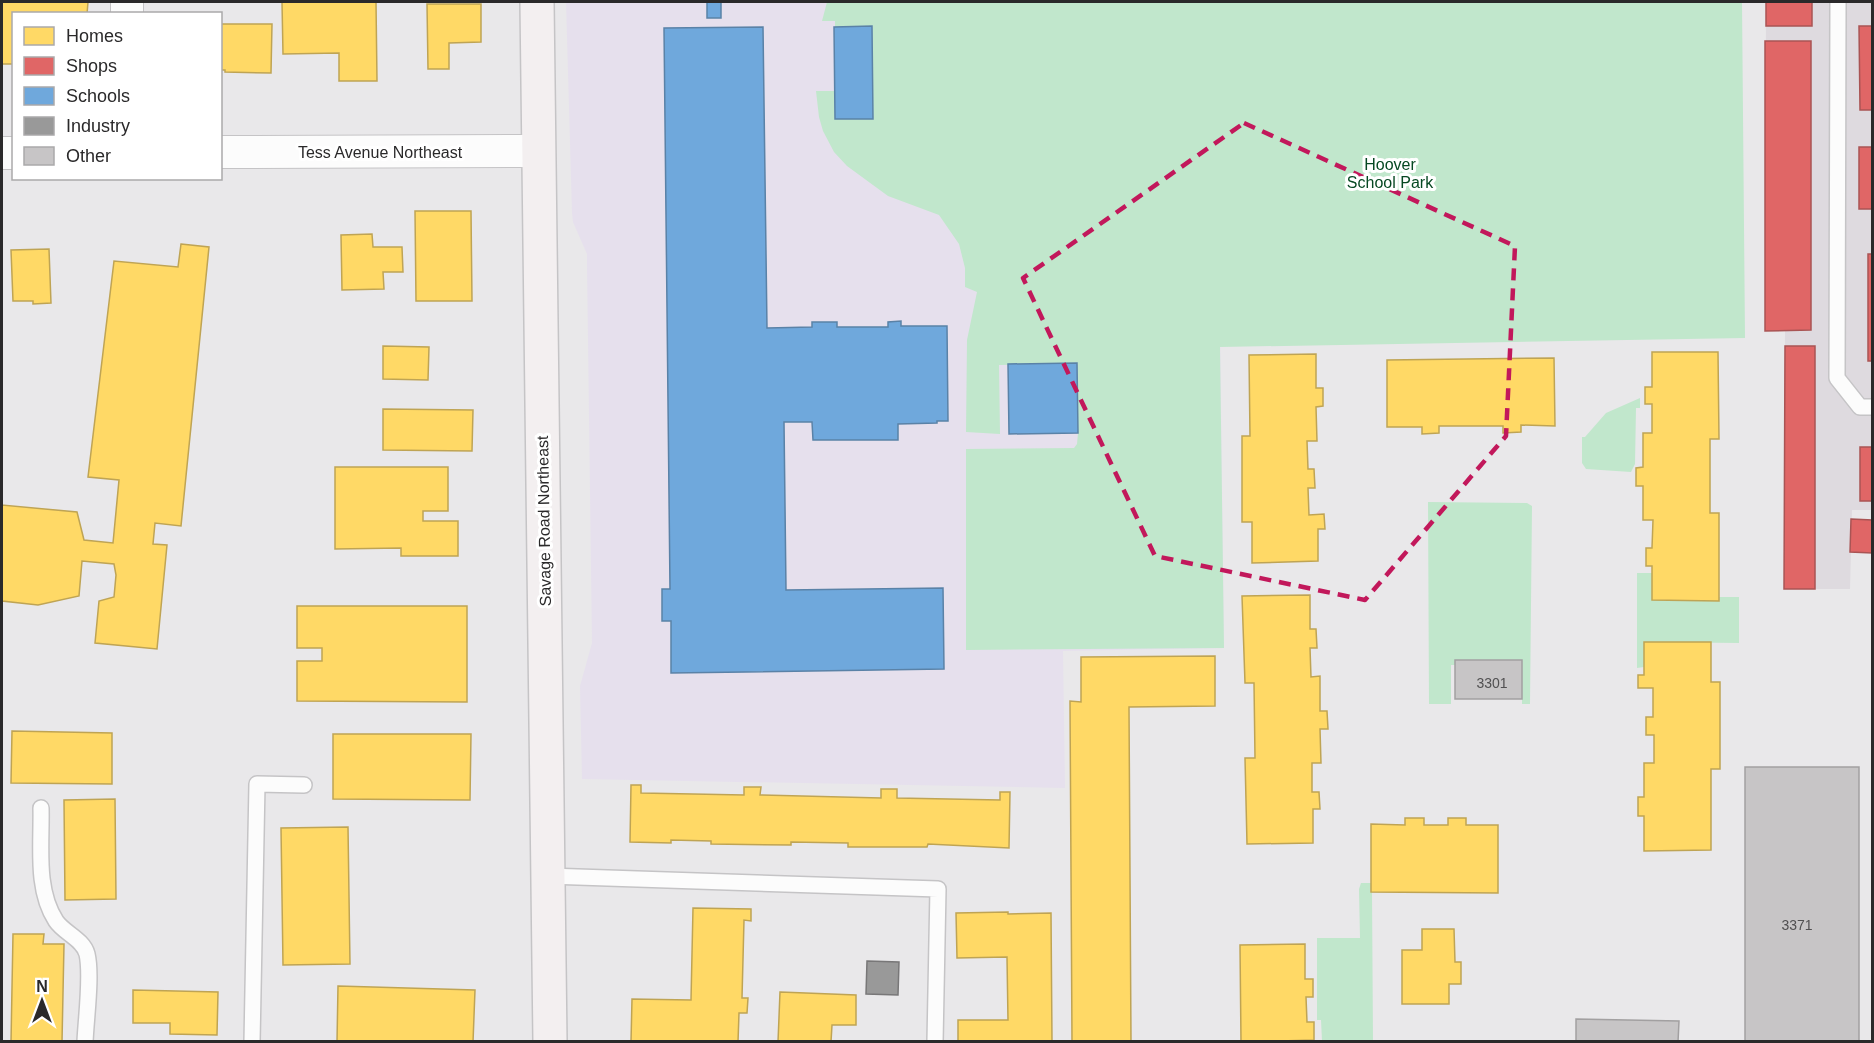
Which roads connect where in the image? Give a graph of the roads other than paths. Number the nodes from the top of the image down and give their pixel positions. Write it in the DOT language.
graph roads {
  1 [pos="537,2"];
  2 [pos="1838,2"];
  3 [pos="539,151"];
  4 [pos="222,152"];
  5 [pos="1872,407"];
  6 [pos="304,785"];
  7 [pos="41,808"];
  8 [pos="548,876"];
  9 [pos="85,1041"];
  10 [pos="252,1041"];
  11 [pos="550,1041"];
  12 [pos="935,1041"];
  1 -- 3 [label="street, Savage Road Northeast"];
  2 -- 5 [label="lane"];
  3 -- 4 [label="street, Tess Avenue Northeast"];
  3 -- 8 [label="street, Savage Road Northeast"];
  6 -- 10 [label="lane"];
  7 -- 9 [label="lane"];
  8 -- 11 [label="street, Savage Road Northeast"];
  8 -- 12 [label="lane"];
}
